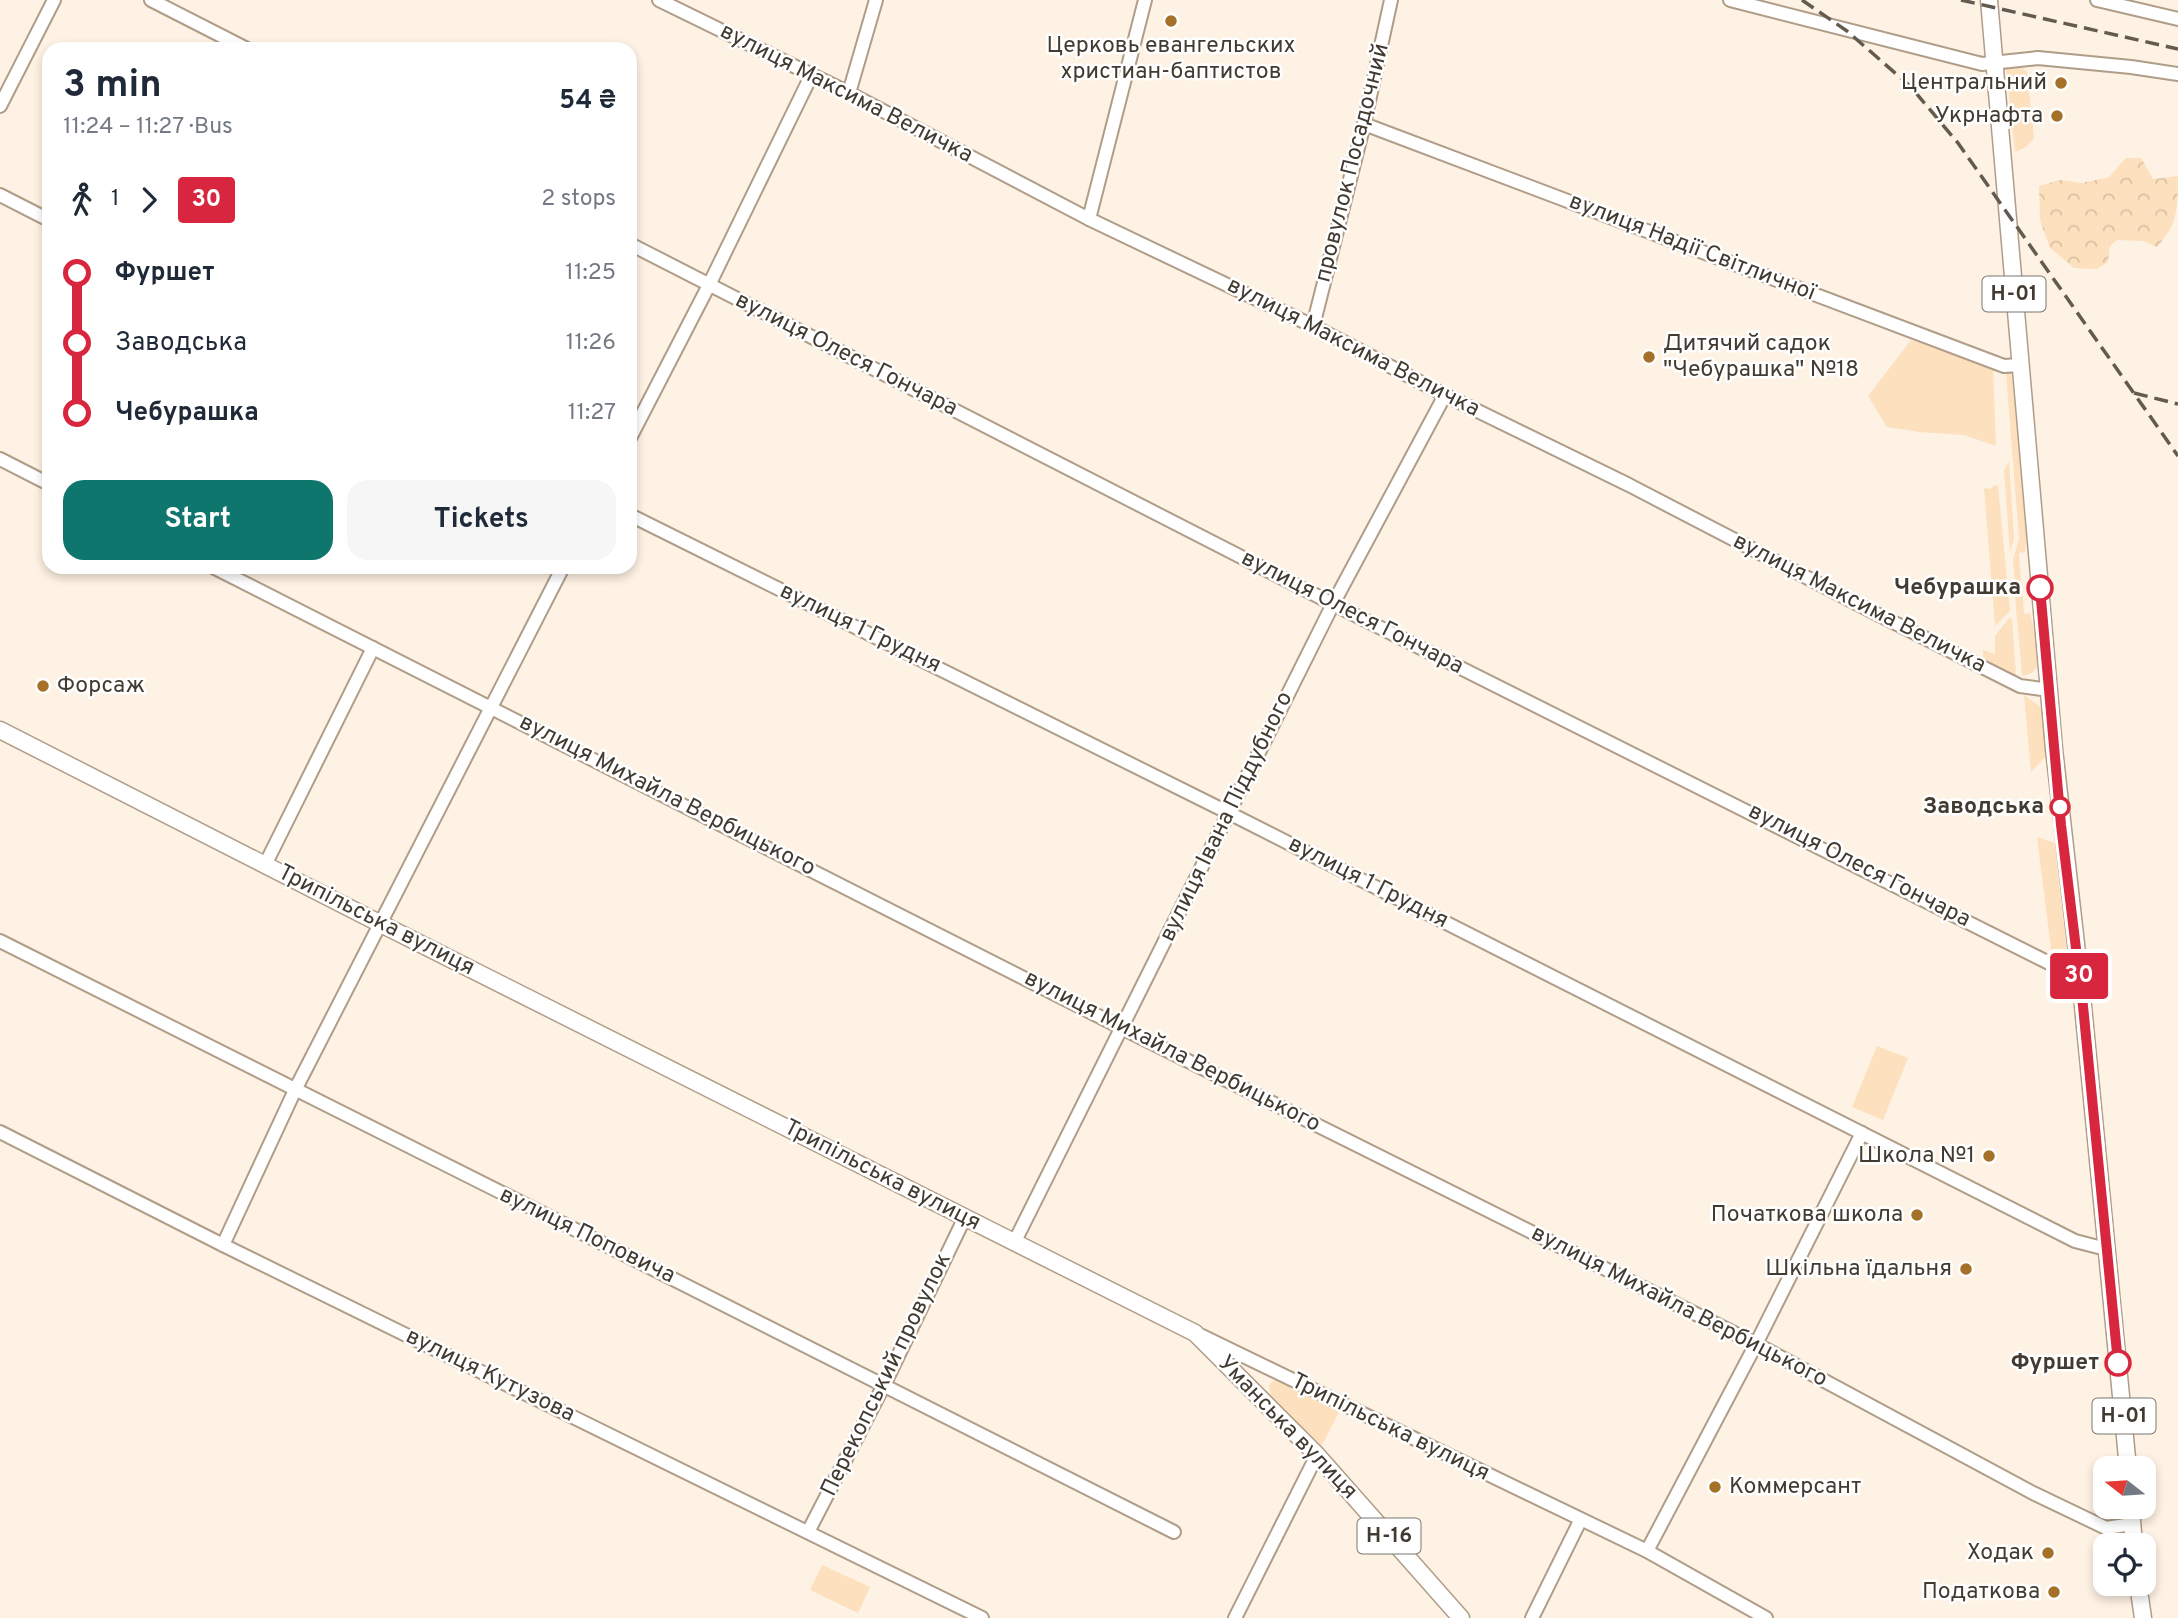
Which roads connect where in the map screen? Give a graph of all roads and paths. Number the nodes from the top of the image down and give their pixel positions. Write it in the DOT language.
graph roads {
  1 [pos="54,0"];
  2 [pos="151,0"];
  3 [pos="659,0"];
  4 [pos="876,0"];
  5 [pos="1145,0"];
  6 [pos="1391,0"];
  7 [pos="1730,0"];
  8 [pos="1989,0"];
  9 [pos="2097,0"];
  10 [pos="2178,19"];
  11 [pos="233,42"];
  12 [pos="1995,63"];
  13 [pos="2178,74"];
  14 [pos="811,76"];
  15 [pos="849,93"];
  16 [pos="0,106"];
  17 [pos="1364,124"];
  18 [pos="0,195"];
  19 [pos="42,216"];
  20 [pos="1089,219"];
  21 [pos="637,248"];
  22 [pos="709,285"];
  23 [pos="1313,326"];
  24 [pos="2020,365"];
  25 [pos="1445,395"];
  26 [pos="637,424"];
  27 [pos="0,459"];
  28 [pos="42,480"];
  29 [pos="637,518"];
  30 [pos="227,574"];
  31 [pos="559,574"];
  32 [pos="1333,604"];
  33 [pos="373,648"];
  34 [pos="2049,690"];
  35 [pos="492,706"];
  36 [pos="0,730"];
  37 [pos="1229,813"];
  38 [pos="265,865"];
  39 [pos="379,923"];
  40 [pos="0,941"];
  41 [pos="2078,968"];
  42 [pos="1122,1028"];
  43 [pos="295,1090"];
  44 [pos="0,1132"];
  45 [pos="1862,1133"];
  46 [pos="965,1217"];
  47 [pos="1014,1242"];
  48 [pos="223,1245"];
  49 [pos="2106,1249"];
  50 [pos="1195,1333"];
  51 [pos="1756,1343"];
  52 [pos="885,1384"];
  53 [pos="1317,1455"];
  54 [pos="2127,1456"];
  55 [pos="2132,1519"];
  56 [pos="1580,1521"];
  57 [pos="2132,1524"];
  58 [pos="808,1532"];
  59 [pos="1174,1532"];
  60 [pos="2133,1533"];
  61 [pos="1647,1551"];
  62 [pos="2140,1596"];
  63 [pos="982,1618"];
  64 [pos="1235,1618"];
  65 [pos="1461,1618"];
  66 [pos="1532,1618"];
  67 [pos="1766,1618"];
  68 [pos="2143,1618"];
  1 -- 16 [label="street"];
  2 -- 11 [label="street"];
  3 -- 14 [label="street, вулиця Максима Величка"];
  4 -- 15 [label="street"];
  5 -- 20 [label="street"];
  6 -- 17 [label="street, провулок Посадочний"];
  7 -- 12 [label="street"];
  8 -- 12 [label="main road, Н-01"];
  9 -- 10 [label="street"];
  12 -- 13 [label="street"];
  12 -- 24 [label="main road, Н-01"];
  14 -- 15 [label="street, вулиця Максима Величка"];
  14 -- 22 [label="street"];
  15 -- 20 [label="street, вулиця Максима Величка"];
  17 -- 23 [label="street, провулок Посадочний"];
  17 -- 24 [label="street, вулиця Надії Світличної"];
  18 -- 19 [label="street"];
  20 -- 23 [label="street, вулиця Максима Величка"];
  21 -- 22 [label="street, вулиця Олеся Гончара"];
  22 -- 26 [label="street"];
  22 -- 32 [label="street, вулиця Олеся Гончара"];
  23 -- 25 [label="street, вулиця Максима Величка"];
  24 -- 34 [label="main road, Н-01"];
  25 -- 32 [label="street, вулиця Івана Піддубного"];
  25 -- 34 [label="street, вулиця Максима Величка"];
  27 -- 28 [label="street"];
  29 -- 37 [label="street, вулиця 1 Грудня"];
  30 -- 33 [label="street, вулиця Михайла Вербицького"];
  31 -- 35 [label="street"];
  32 -- 37 [label="street, вулиця Івана Піддубного"];
  32 -- 41 [label="street, вулиця Олеся Гончара"];
  33 -- 35 [label="street, вулиця Михайла Вербицького"];
  33 -- 38 [label="street"];
  34 -- 41 [label="main road, Н-01"];
  35 -- 39 [label="street"];
  35 -- 42 [label="street, вулиця Михайла Вербицького"];
  36 -- 38 [label="main road, Трипільська вулиця"];
  37 -- 42 [label="street, вулиця Івана Піддубного"];
  37 -- 45 [label="street, вулиця 1 Грудня"];
  38 -- 39 [label="main road, Трипільська вулиця"];
  39 -- 43 [label="street"];
  39 -- 46 [label="main road, Трипільська вулиця"];
  40 -- 43 [label="street, вулиця Поповича"];
  41 -- 49 [label="main road, Н-01"];
  42 -- 47 [label="street, вулиця Івана Піддубного"];
  42 -- 51 [label="street, вулиця Михайла Вербицького"];
  43 -- 48 [label="street"];
  43 -- 52 [label="street, вулиця Поповича"];
  44 -- 48 [label="street, вулиця Кутузова"];
  45 -- 49 [label="street, вулиця 1 Грудня"];
  45 -- 51 [label="street"];
  46 -- 47 [label="main road, Трипільська вулиця"];
  46 -- 52 [label="street, Перекопський провулок"];
  47 -- 50 [label="main road, Трипільська вулиця"];
  48 -- 58 [label="street, вулиця Кутузова"];
  49 -- 54 [label="main road, Н-01"];
  50 -- 53 [label="main road, Уманська вулиця"];
  50 -- 56 [label="street, Трипільська вулиця"];
  51 -- 57 [label="street, вулиця Михайла Вербицького"];
  51 -- 61 [label="street"];
  52 -- 58 [label="street, Перекопський провулок"];
  52 -- 59 [label="street, вулиця Поповича"];
  53 -- 64 [label="street"];
  53 -- 65 [label="main road, Уманська вулиця / Н-16"];
  55 -- 57 [label="main road"];
  56 -- 61 [label="street, Трипільська вулиця"];
  56 -- 66 [label="street"];
  57 -- 60 [label="main road"];
  58 -- 63 [label="street, вулиця Кутузова"];
  61 -- 67 [label="street, Трипільська вулиця"];
  62 -- 68 [label="main road"];
}
